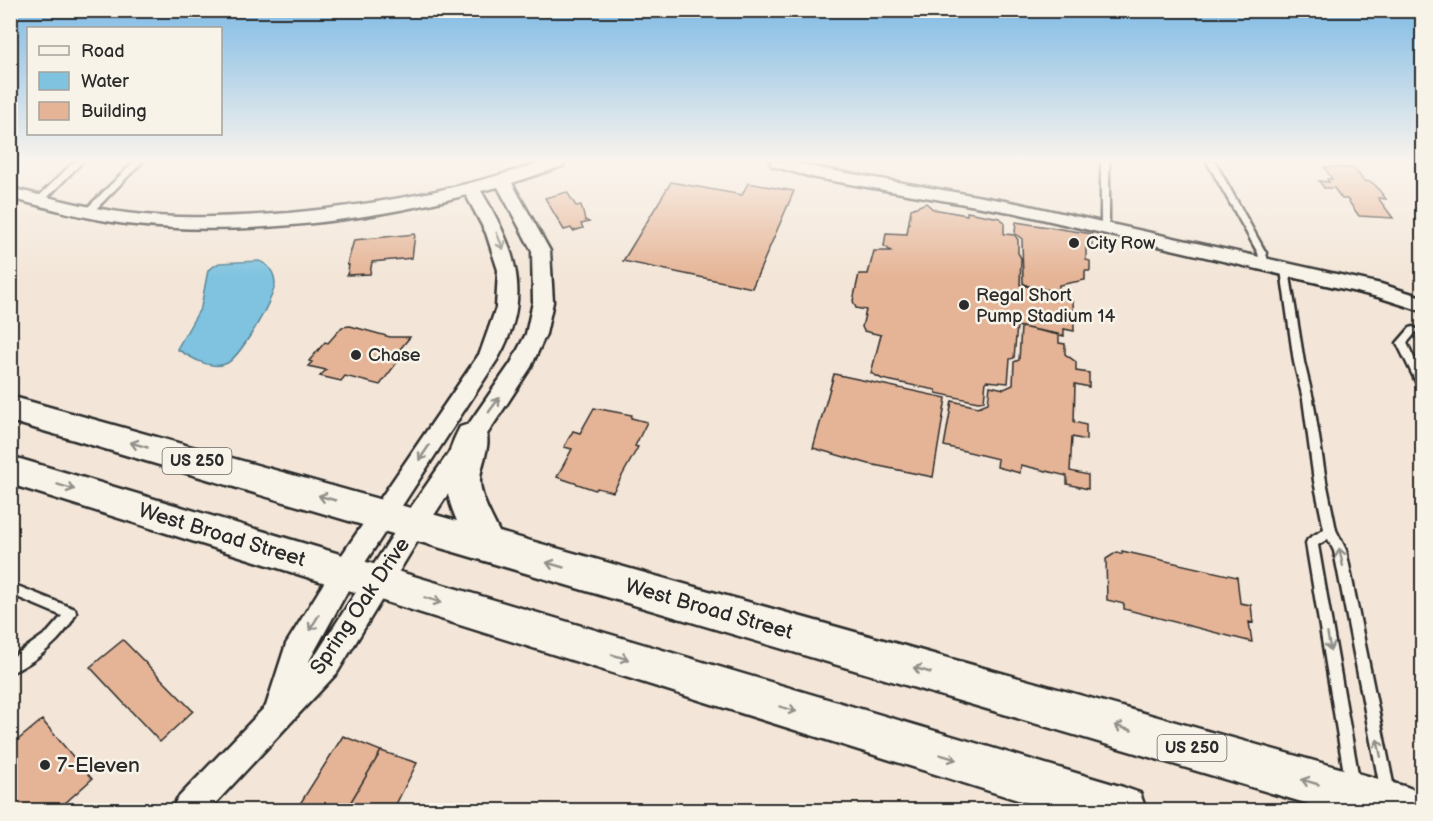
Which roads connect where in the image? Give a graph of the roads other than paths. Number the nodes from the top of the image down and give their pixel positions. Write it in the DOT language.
graph roads {
  1 [pos="41,200"];
  2 [pos="100,200"];
  3 [pos="423,200"];
  4 [pos="478,200"];
  5 [pos="513,200"];
  6 [pos="972,200"];
  7 [pos="1105,200"];
  8 [pos="1232,200"];
  9 [pos="88,212"];
  10 [pos="1105,229"];
  11 [pos="1265,266"];
  12 [pos="1285,270"];
  13 [pos="1422,290"];
  14 [pos="1381,291"];
  15 [pos="1422,304"];
  16 [pos="1413,330"];
  17 [pos="1422,384"];
  18 [pos="10,408"];
  19 [pos="472,436"];
  20 [pos="10,470"];
  21 [pos="399,519"];
  22 [pos="1330,531"];
  23 [pos="486,544"];
  24 [pos="361,578"];
  25 [pos="10,588"];
  26 [pos="10,667"];
  27 [pos="1384,804"];
  28 [pos="189,810"];
  29 [pos="1121,810"];
  1 -- 9 [label="street"];
  2 -- 9 [label="lane"];
  3 -- 9 [label="street"];
  4 -- 21 [label="street, one-way"];
  19 -- 5 [label="street, one-way"];
  6 -- 10 [label="street"];
  7 -- 10 [label="lane"];
  8 -- 11 [label="lane"];
  10 -- 11 [label="street"];
  11 -- 12 [label="street"];
  12 -- 14 [label="street"];
  12 -- 22 [label="lane"];
  13 -- 14 [label="street"];
  14 -- 15 [label="street"];
  16 -- 17 [label="lane"];
  21 -- 18 [label="main road, West Broad Street / US 250, one-way"];
  19 -- 21 [label="street"];
  19 -- 23 [label="main road"];
  20 -- 24 [label="main road, West Broad Street, one-way"];
  21 -- 23 [label="main road, West Broad Street / US 250"];
  21 -- 24 [label="street, Spring Oak Drive"];
  21 -- 24 [label="street, Spring Oak Drive"];
  27 -- 22 [label="lane, one-way"];
  22 -- 27 [label="lane, one-way"];
  27 -- 23 [label="main road, West Broad Street / US 250, one-way"];
  24 -- 28 [label="street, Spring Oak Drive"];
  24 -- 29 [label="main road, West Broad Street, one-way"];
  25 -- 26 [label="lane"];
}
